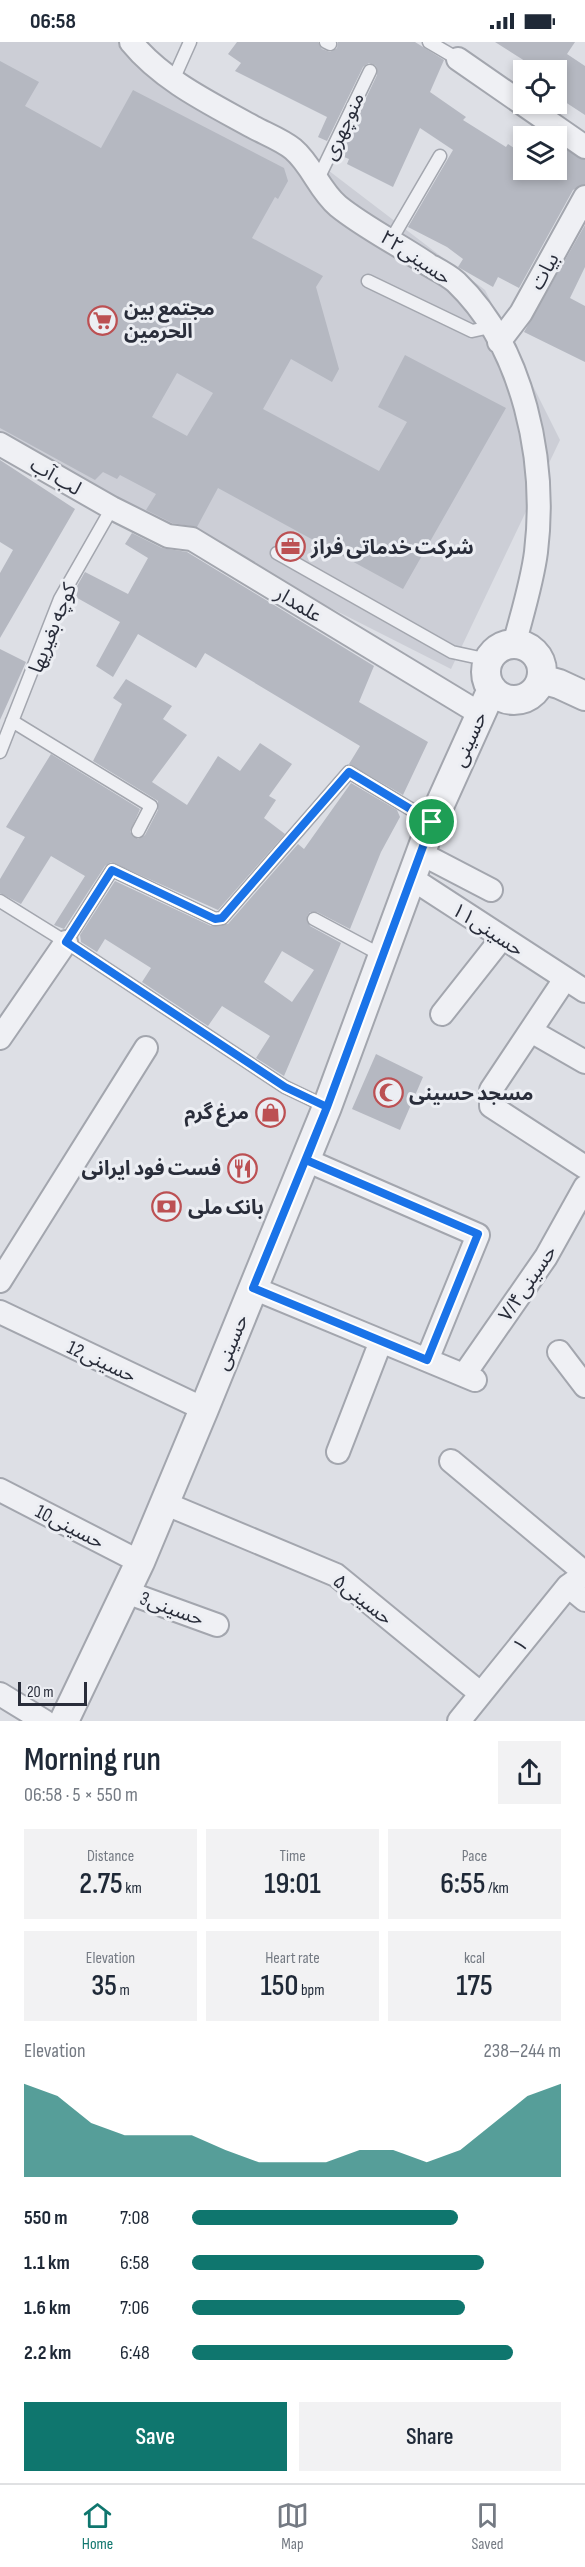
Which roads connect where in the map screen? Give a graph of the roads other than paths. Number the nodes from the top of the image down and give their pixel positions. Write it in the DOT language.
graph roads {
  1 [pos="131,42"];
  2 [pos="190,42"];
  3 [pos="429,42"];
  4 [pos="458,59"];
  5 [pos="370,72"];
  6 [pos="172,80"];
  7 [pos="585,147"];
  8 [pos="440,156"];
  9 [pos="317,181"];
  10 [pos="585,197"];
  11 [pos="391,240"];
  12 [pos="368,281"];
  13 [pos="495,334"];
  14 [pos="0,444"];
  15 [pos="112,508"];
  16 [pos="278,553"];
  17 [pos="514,645"];
  18 [pos="489,660"];
  19 [pos="541,679"];
  20 [pos="585,696"];
  21 [pos="486,701"];
  22 [pos="12,721"];
  23 [pos="0,752"];
  24 [pos="432,822"];
  25 [pos="138,831"];
  26 [pos="416,866"];
  27 [pos="490,890"];
  28 [pos="0,901"];
  29 [pos="314,919"];
  30 [pos="502,938"];
  31 [pos="66,942"];
  32 [pos="383,956"];
  33 [pos="565,979"];
  34 [pos="585,991"];
  35 [pos="442,1014"];
  36 [pos="531,1031"];
  37 [pos="0,1038"];
  38 [pos="146,1048"];
  39 [pos="585,1062"];
  40 [pos="327,1107"];
  41 [pos="306,1160"];
  42 [pos="585,1167"];
  43 [pos="585,1187"];
  44 [pos="0,1281"];
  45 [pos="253,1288"];
  46 [pos="0,1312"];
  47 [pos="381,1341"];
  48 [pos="559,1352"];
  49 [pos="427,1360"];
  50 [pos="585,1386"];
  51 [pos="204,1409"];
  52 [pos="338,1452"];
  53 [pos="451,1461"];
  54 [pos="0,1490"];
  55 [pos="164,1503"];
  56 [pos="140,1562"];
  57 [pos="581,1583"];
  58 [pos="126,1592"];
  59 [pos="217,1625"];
  60 [pos="0,1694"];
  61 [pos="472,1712"];
  62 [pos="44,1721"];
  63 [pos="64,1721"];
  1 -- 6 [label="street, حسینی۲۲"];
  2 -- 6 [label="lane"];
  3 -- 4 [label="lane"];
  4 -- 7 [label="street"];
  5 -- 9 [label="lane, منوچهری"];
  6 -- 9 [label="street, حسینی۲۲"];
  8 -- 11 [label="lane"];
  9 -- 11 [label="street, حسینی۲۲"];
  10 -- 13 [label="street, بیات"];
  11 -- 13 [label="street, حسینی۲۲"];
  12 -- 13 [label="lane"];
  13 -- 17 [label="street, حسینی۲۲"];
  14 -- 15 [label="street, لب آب"];
  15 -- 21 [label="street, علمدار"];
  15 -- 22 [label="lane, کوچه بغیریها"];
  16 -- 18 [label="lane"];
  17 -- 18 [label="street"];
  17 -- 19 [label="street"];
  18 -- 21 [label="street"];
  19 -- 20 [label="street"];
  19 -- 21 [label="street"];
  21 -- 24 [label="street, حسینی"];
  22 -- 23 [label="lane, کوچه بغیریها"];
  22 -- 25 [label="lane"];
  24 -- 26 [label="street, حسینی"];
  24 -- 31 [label="lane"];
  26 -- 27 [label="street"];
  26 -- 30 [label="street, حسینی۱۱"];
  26 -- 32 [label="street, حسینی"];
  28 -- 31 [label="lane"];
  29 -- 32 [label="lane"];
  30 -- 33 [label="street, حسینی۱۱"];
  30 -- 35 [label="street"];
  31 -- 37 [label="street"];
  31 -- 40 [label="lane"];
  32 -- 40 [label="street, حسینی"];
  33 -- 34 [label="street, حسینی۱۱"];
  33 -- 36 [label="street"];
  36 -- 39 [label="street"];
  36 -- 42 [label="street"];
  38 -- 44 [label="street"];
  40 -- 41 [label="street, حسینی"];
  41 -- 45 [label="street, حسینی"];
  41 -- 49 [label="street"];
  43 -- 49 [label="street, حسینی۷/۴"];
  45 -- 47 [label="street"];
  45 -- 51 [label="street, حسینی"];
  46 -- 51 [label="street, حسینی12"];
  47 -- 49 [label="street"];
  47 -- 52 [label="street"];
  48 -- 50 [label="street"];
  51 -- 55 [label="street, حسینی"];
  53 -- 57 [label="street"];
  54 -- 56 [label="street, حسینی10"];
  55 -- 56 [label="street, حسینی"];
  55 -- 61 [label="street, حسینی۵"];
  56 -- 58 [label="street, حسینی"];
  57 -- 61 [label="street, ۱"];
  58 -- 59 [label="street, حسینی3"];
  58 -- 63 [label="street, حسینی"];
  60 -- 62 [label="street"];
}
